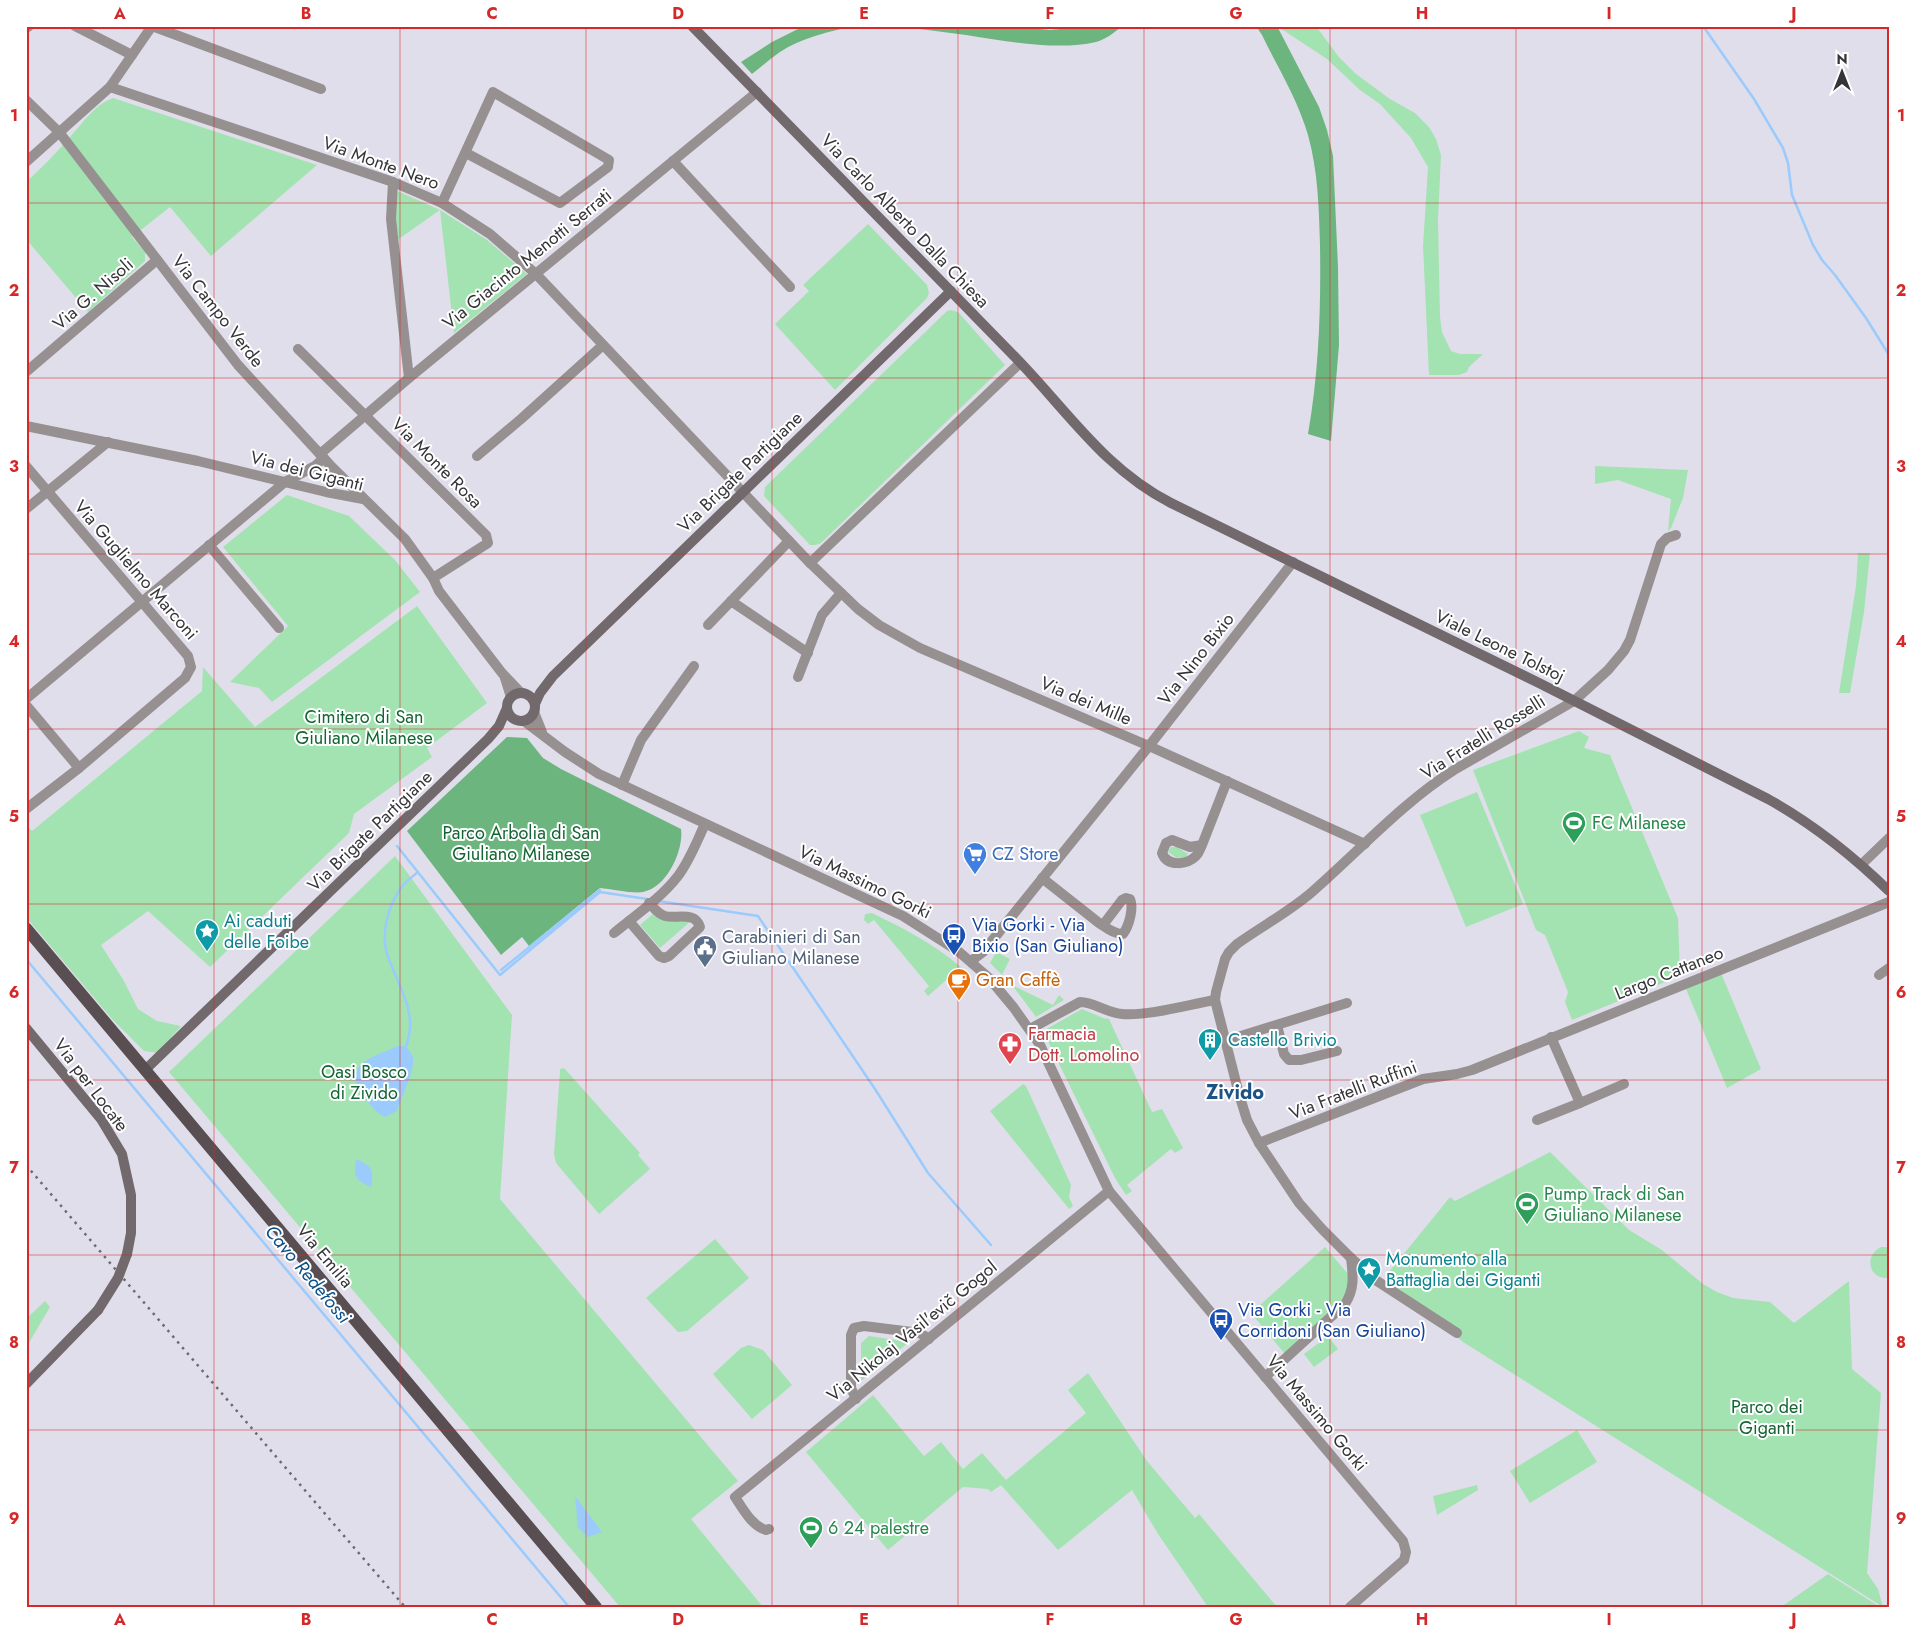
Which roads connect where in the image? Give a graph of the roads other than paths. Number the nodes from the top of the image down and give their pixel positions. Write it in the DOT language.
graph roads {
  1 [pos="75,26"];
  2 [pos="152,26"];
  3 [pos="692,26"];
  4 [pos="132,55"];
  5 [pos="110,87"];
  6 [pos="321,89"];
  7 [pos="757,92"];
  8 [pos="26,100"];
  9 [pos="59,132"];
  10 [pos="466,153"];
  11 [pos="672,161"];
  12 [pos="26,162"];
  13 [pos="394,182"];
  14 [pos="442,203"];
  15 [pos="157,260"];
  16 [pos="536,274"];
  17 [pos="790,287"];
  18 [pos="950,291"];
  19 [pos="603,344"];
  20 [pos="298,349"];
  21 [pos="1020,363"];
  22 [pos="26,372"];
  23 [pos="409,378"];
  24 [pos="365,414"];
  25 [pos="26,426"];
  26 [pos="1091,441"];
  27 [pos="108,442"];
  28 [pos="322,456"];
  29 [pos="477,456"];
  30 [pos="26,466"];
  31 [pos="315,466"];
  32 [pos="285,482"];
  33 [pos="301,486"];
  34 [pos="47,492"];
  35 [pos="743,492"];
  36 [pos="363,499"];
  37 [pos="26,509"];
  38 [pos="1676,535"];
  39 [pos="789,541"];
  40 [pos="209,545"];
  41 [pos="1293,562"];
  42 [pos="810,563"];
  43 [pos="433,578"];
  44 [pos="841,593"];
  45 [pos="143,601"];
  46 [pos="731,601"];
  47 [pos="708,624"];
  48 [pos="279,628"];
  49 [pos="808,653"];
  50 [pos="694,666"];
  51 [pos="502,673"];
  52 [pos="553,676"];
  53 [pos="798,676"];
  54 [pos="523,693"];
  55 [pos="510,697"];
  56 [pos="26,699"];
  57 [pos="1574,701"];
  58 [pos="26,705"];
  59 [pos="507,708"];
  60 [pos="534,708"];
  61 [pos="520,720"];
  62 [pos="488,739"];
  63 [pos="547,739"];
  64 [pos="1149,746"];
  65 [pos="79,768"];
  66 [pos="1227,781"];
  67 [pos="622,785"];
  68 [pos="26,809"];
  69 [pos="705,824"];
  70 [pos="1889,838"];
  71 [pos="1365,844"];
  72 [pos="1202,845"];
  73 [pos="1862,864"];
  74 [pos="1042,878"];
  75 [pos="1889,891"];
  76 [pos="1889,902"];
  77 [pos="649,903"];
  78 [pos="629,921"];
  79 [pos="1102,925"];
  80 [pos="26,928"];
  81 [pos="614,933"];
  82 [pos="971,961"];
  83 [pos="1889,968"];
  84 [pos="1879,975"];
  85 [pos="1215,1000"];
  86 [pos="1347,1003"];
  87 [pos="1277,1025"];
  88 [pos="26,1028"];
  89 [pos="1030,1029"];
  90 [pos="1551,1037"];
  91 [pos="1225,1041"];
  92 [pos="1337,1051"];
  93 [pos="145,1070"];
  94 [pos="1461,1073"];
  95 [pos="1624,1084"];
  96 [pos="1580,1102"];
  97 [pos="1537,1120"];
  98 [pos="1259,1143"];
  99 [pos="1109,1191"];
  100 [pos="1351,1258"];
  101 [pos="1457,1333"];
  102 [pos="929,1339"];
  103 [pos="1265,1376"];
  104 [pos="26,1384"];
  105 [pos="856,1399"];
  106 [pos="769,1528"];
  107 [pos="596,1607"];
  108 [pos="1350,1607"];
  1 -- 4 [label="street"];
  2 -- 4 [label="street"];
  2 -- 6 [label="street"];
  3 -- 7 [label="street, Via Carlo Alberto Dalla Chiesa"];
  4 -- 5 [label="street"];
  5 -- 9 [label="street"];
  5 -- 13 [label="street, Via Monte Nero"];
  7 -- 11 [label="street, Via Giacinto Menotti Serrati"];
  7 -- 18 [label="street, Via Carlo Alberto Dalla Chiesa"];
  8 -- 9 [label="street, Via Campo Verde"];
  9 -- 12 [label="street"];
  9 -- 15 [label="street, Via Campo Verde"];
  10 -- 10 [label="street"];
  10 -- 14 [label="street"];
  11 -- 16 [label="street, Via Giacinto Menotti Serrati"];
  11 -- 17 [label="street"];
  13 -- 14 [label="street, Via Monte Nero"];
  13 -- 23 [label="street"];
  14 -- 16 [label="street, Via Monte Nero"];
  15 -- 22 [label="street, Via G. Nisoli"];
  15 -- 28 [label="street, Via Campo Verde"];
  16 -- 19 [label="street, Via Monte Nero"];
  16 -- 23 [label="street, Via Giacinto Menotti Serrati"];
  18 -- 21 [label="street, Via Carlo Alberto Dalla Chiesa"];
  18 -- 35 [label="street, Via Brigate Partigiane"];
  19 -- 29 [label="street"];
  19 -- 35 [label="street, Via Monte Nero"];
  20 -- 24 [label="street, Via Monte Rosa"];
  21 -- 26 [label="street, Via Carlo Alberto Dalla Chiesa"];
  21 -- 42 [label="street"];
  23 -- 24 [label="street, Via Giacinto Menotti Serrati"];
  24 -- 28 [label="street, Via Giacinto Menotti Serrati"];
  24 -- 43 [label="street, Via Monte Rosa"];
  25 -- 27 [label="street, Via dei Giganti"];
  26 -- 41 [label="street, Viale Leone Tolstoj"];
  27 -- 32 [label="street, Via dei Giganti"];
  27 -- 34 [label="street"];
  28 -- 31 [label="street, Via Giacinto Menotti Serrati"];
  28 -- 36 [label="street, Via Campo Verde"];
  30 -- 34 [label="street, Via Guglielmo Marconi"];
  31 -- 32 [label="street, Via Giacinto Menotti Serrati"];
  31 -- 33 [label="street, Via Giacinto Menotti Serrati"];
  32 -- 33 [label="street, Via dei Giganti"];
  32 -- 40 [label="street, Via Giacinto Menotti Serrati"];
  33 -- 36 [label="street, Via dei Giganti"];
  34 -- 37 [label="street"];
  34 -- 45 [label="street, Via Guglielmo Marconi"];
  35 -- 39 [label="street, Via dei Mille"];
  35 -- 52 [label="street, Via Brigate Partigiane"];
  36 -- 43 [label="street, Via dei Giganti"];
  38 -- 57 [label="street, Via Fratelli Rosselli"];
  39 -- 42 [label="street, Via dei Mille"];
  39 -- 46 [label="street"];
  40 -- 45 [label="street, Via Giacinto Menotti Serrati"];
  40 -- 48 [label="street"];
  41 -- 57 [label="street, Viale Leone Tolstoj"];
  41 -- 64 [label="street, Via Nino Bixio"];
  42 -- 44 [label="street, Via dei Mille"];
  43 -- 51 [label="street, Via dei Giganti"];
  44 -- 49 [label="street"];
  44 -- 64 [label="street, Via dei Mille"];
  45 -- 56 [label="street, Via Giacinto Menotti Serrati"];
  45 -- 65 [label="street, Via Guglielmo Marconi"];
  46 -- 47 [label="street"];
  46 -- 49 [label="street"];
  49 -- 53 [label="street"];
  50 -- 67 [label="street"];
  51 -- 54 [label="street, Via dei Giganti"];
  51 -- 55 [label="street, Via dei Giganti"];
  52 -- 54 [label="street, Via Brigate Partigiane"];
  52 -- 60 [label="street, Via Brigate Partigiane"];
  54 -- 55 [label="street"];
  54 -- 60 [label="street"];
  55 -- 59 [label="street"];
  57 -- 71 [label="street, Via Fratelli Rosselli"];
  57 -- 73 [label="street, Viale Leone Tolstoj"];
  58 -- 65 [label="street"];
  59 -- 61 [label="street"];
  59 -- 62 [label="street, Via Brigate Partigiane"];
  60 -- 61 [label="street"];
  60 -- 63 [label="street, Via Massimo Gorki"];
  61 -- 62 [label="street, Via Brigate Partigiane"];
  61 -- 63 [label="street, Via Massimo Gorki"];
  62 -- 93 [label="street, Via Brigate Partigiane"];
  63 -- 67 [label="street, Via Massimo Gorki"];
  64 -- 66 [label="street, Via dei Mille"];
  64 -- 74 [label="street, Via Nino Bixio"];
  65 -- 68 [label="street, Via Guglielmo Marconi"];
  66 -- 71 [label="street, Via dei Mille"];
  66 -- 72 [label="street"];
  67 -- 69 [label="street, Via Massimo Gorki"];
  69 -- 77 [label="street"];
  69 -- 82 [label="street, Via Massimo Gorki"];
  70 -- 73 [label="street"];
  71 -- 85 [label="street, Via Fratelli Rosselli"];
  73 -- 75 [label="street, Viale Leone Tolstoj"];
  74 -- 79 [label="street"];
  74 -- 82 [label="street, Via Nino Bixio"];
  76 -- 90 [label="street, Largo Cattaneo"];
  77 -- 78 [label="street"];
  77 -- 78 [label="street"];
  78 -- 81 [label="street"];
  80 -- 93 [label="main road, Via Emilia"];
  82 -- 89 [label="street, Via Massimo Gorki"];
  83 -- 84 [label="street"];
  85 -- 89 [label="street"];
  85 -- 91 [label="street"];
  86 -- 87 [label="street"];
  87 -- 91 [label="street"];
  87 -- 92 [label="street"];
  88 -- 104 [label="street, Via per Locate, bridge"];
  89 -- 99 [label="street, Via Massimo Gorki"];
  90 -- 94 [label="street, Largo Cattaneo"];
  90 -- 96 [label="street"];
  91 -- 98 [label="street"];
  93 -- 107 [label="main road, Via Emilia"];
  94 -- 98 [label="street, Via Fratelli Ruffini"];
  95 -- 96 [label="street"];
  96 -- 97 [label="street"];
  98 -- 100 [label="street"];
  99 -- 102 [label="street, Via Nikolaj Vasil'evič Gogol"];
  99 -- 103 [label="street, Via Massimo Gorki"];
  100 -- 101 [label="street"];
  100 -- 103 [label="street"];
  102 -- 105 [label="street, Via Nikolaj Vasil'evič Gogol"];
  102 -- 105 [label="street"];
  103 -- 108 [label="street, Via Massimo Gorki"];
  105 -- 106 [label="street, Via Nikolaj Vasil'evič Gogol"];
}
